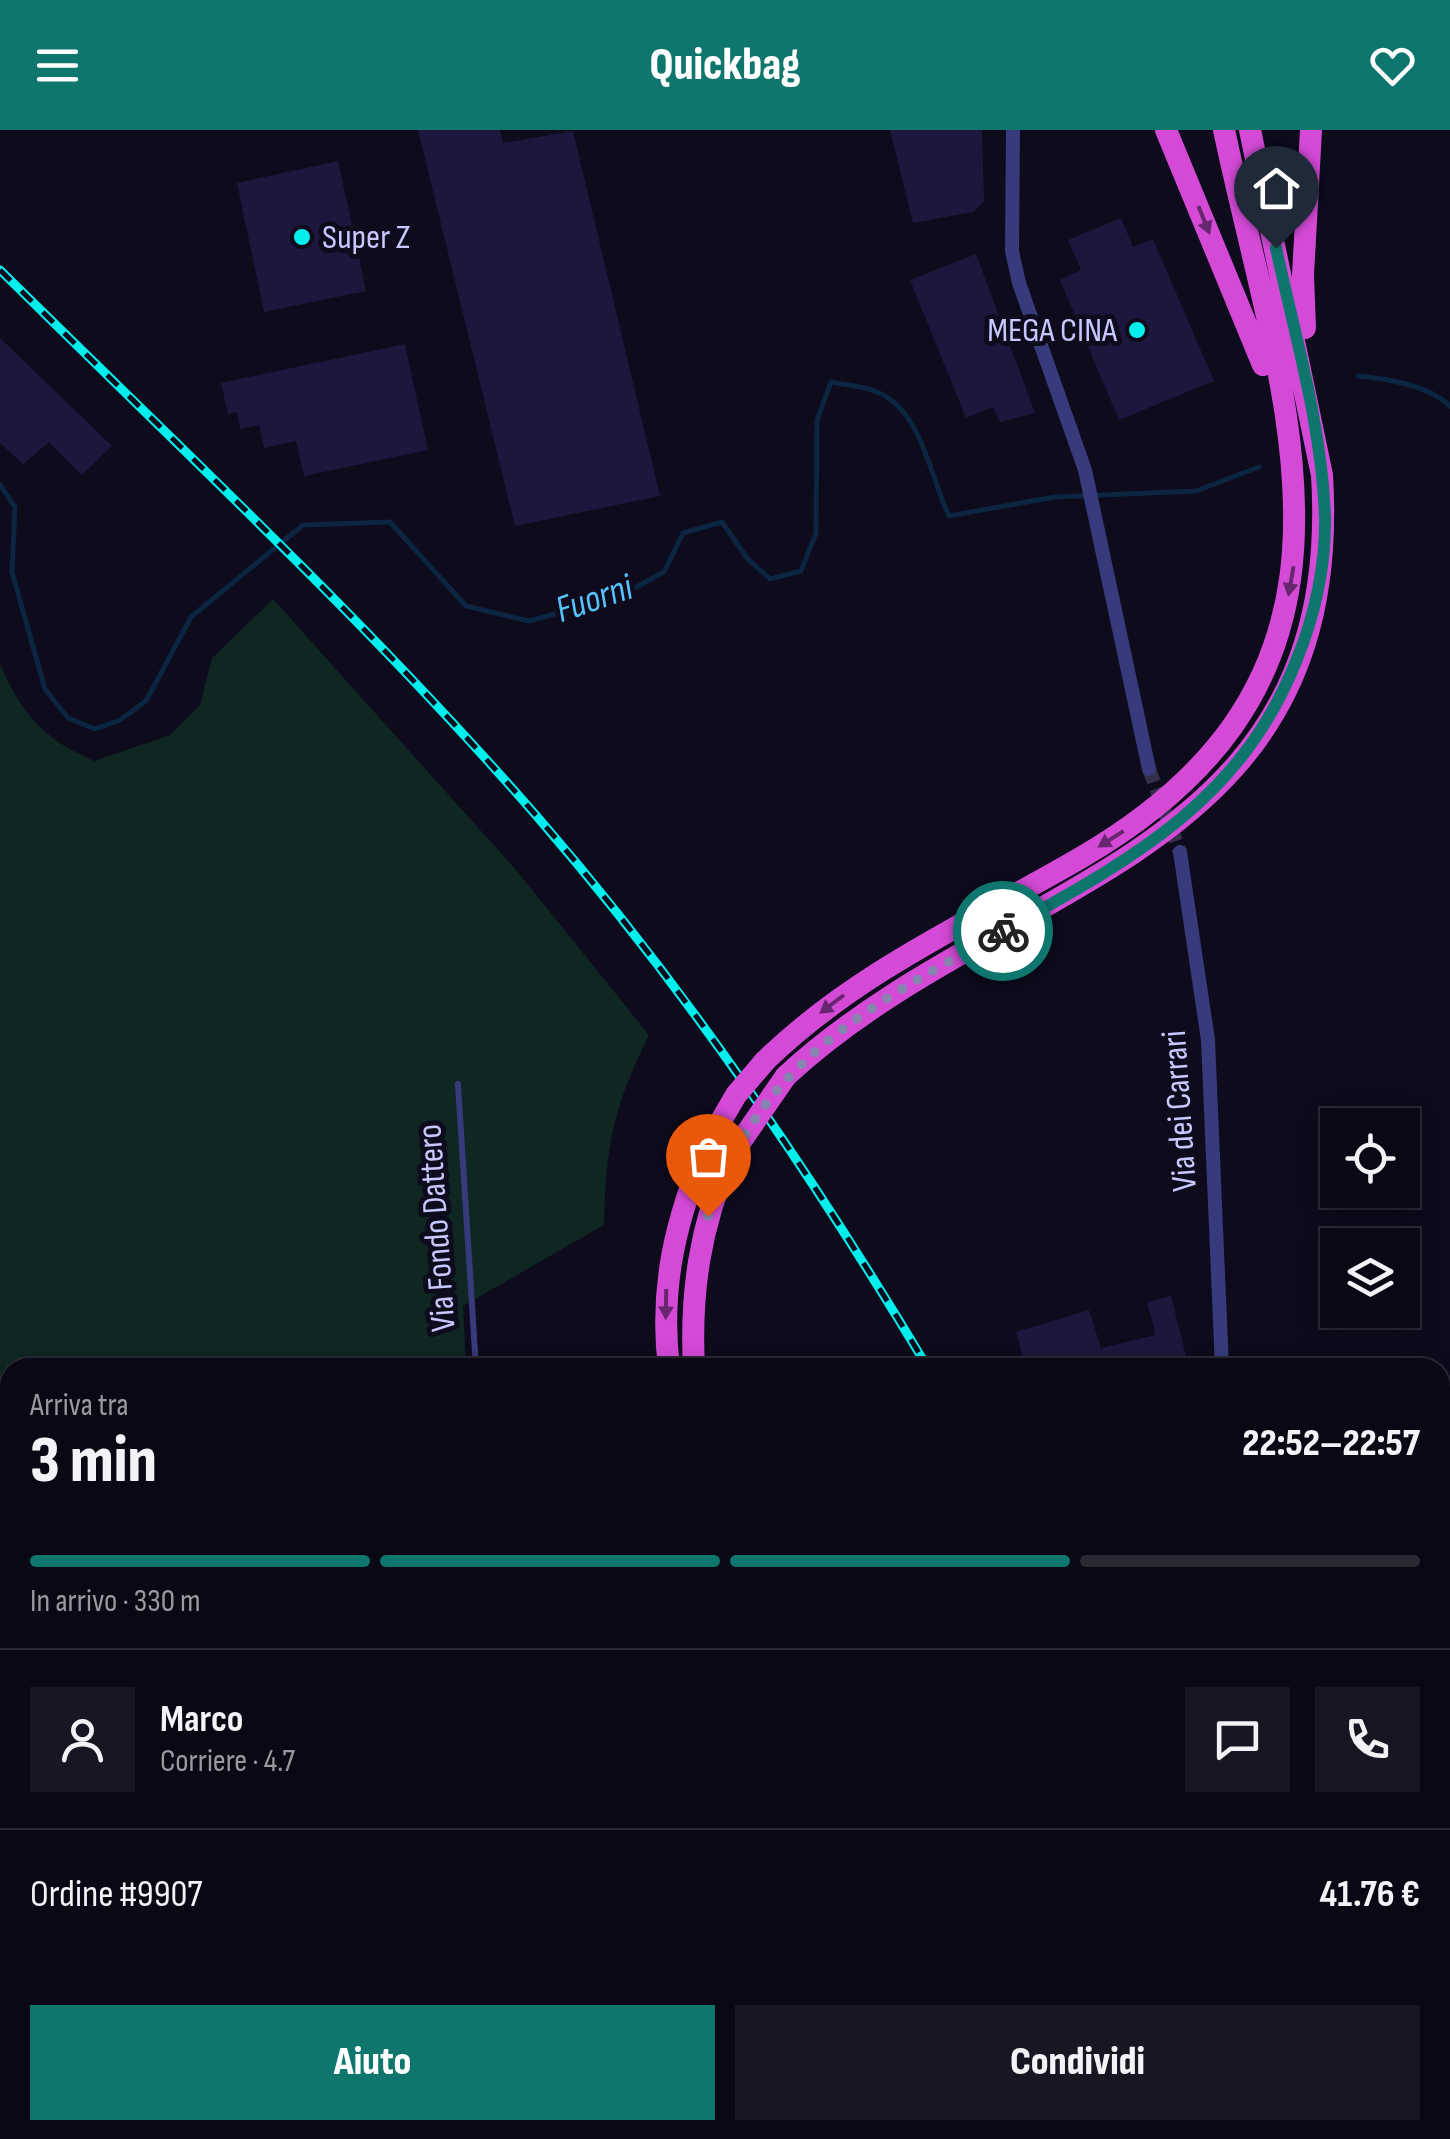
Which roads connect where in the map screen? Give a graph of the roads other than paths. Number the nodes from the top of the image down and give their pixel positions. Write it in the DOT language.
graph roads {
  1 [pos="1013,130"];
  2 [pos="1166,130"];
  3 [pos="1224,130"];
  4 [pos="1250,130"];
  5 [pos="1311,130"];
  6 [pos="1285,419"];
  7 [pos="1314,421"];
  8 [pos="1149,769"];
  9 [pos="1180,852"];
  10 [pos="458,1084"];
  11 [pos="475,1358"];
  12 [pos="668,1358"];
  13 [pos="694,1358"];
  14 [pos="1222,1358"];
  1 -- 8 [label="street"];
  2 -- 6 [label="highway, one-way"];
  3 -- 6 [label="highway"];
  4 -- 7 [label="highway"];
  5 -- 7 [label="highway"];
  6 -- 12 [label="highway, one-way, bridge"];
  7 -- 13 [label="highway, bridge"];
  9 -- 14 [label="street, Via dei Carrari"];
  10 -- 11 [label="lane, Via Fondo Dattero"];
}
